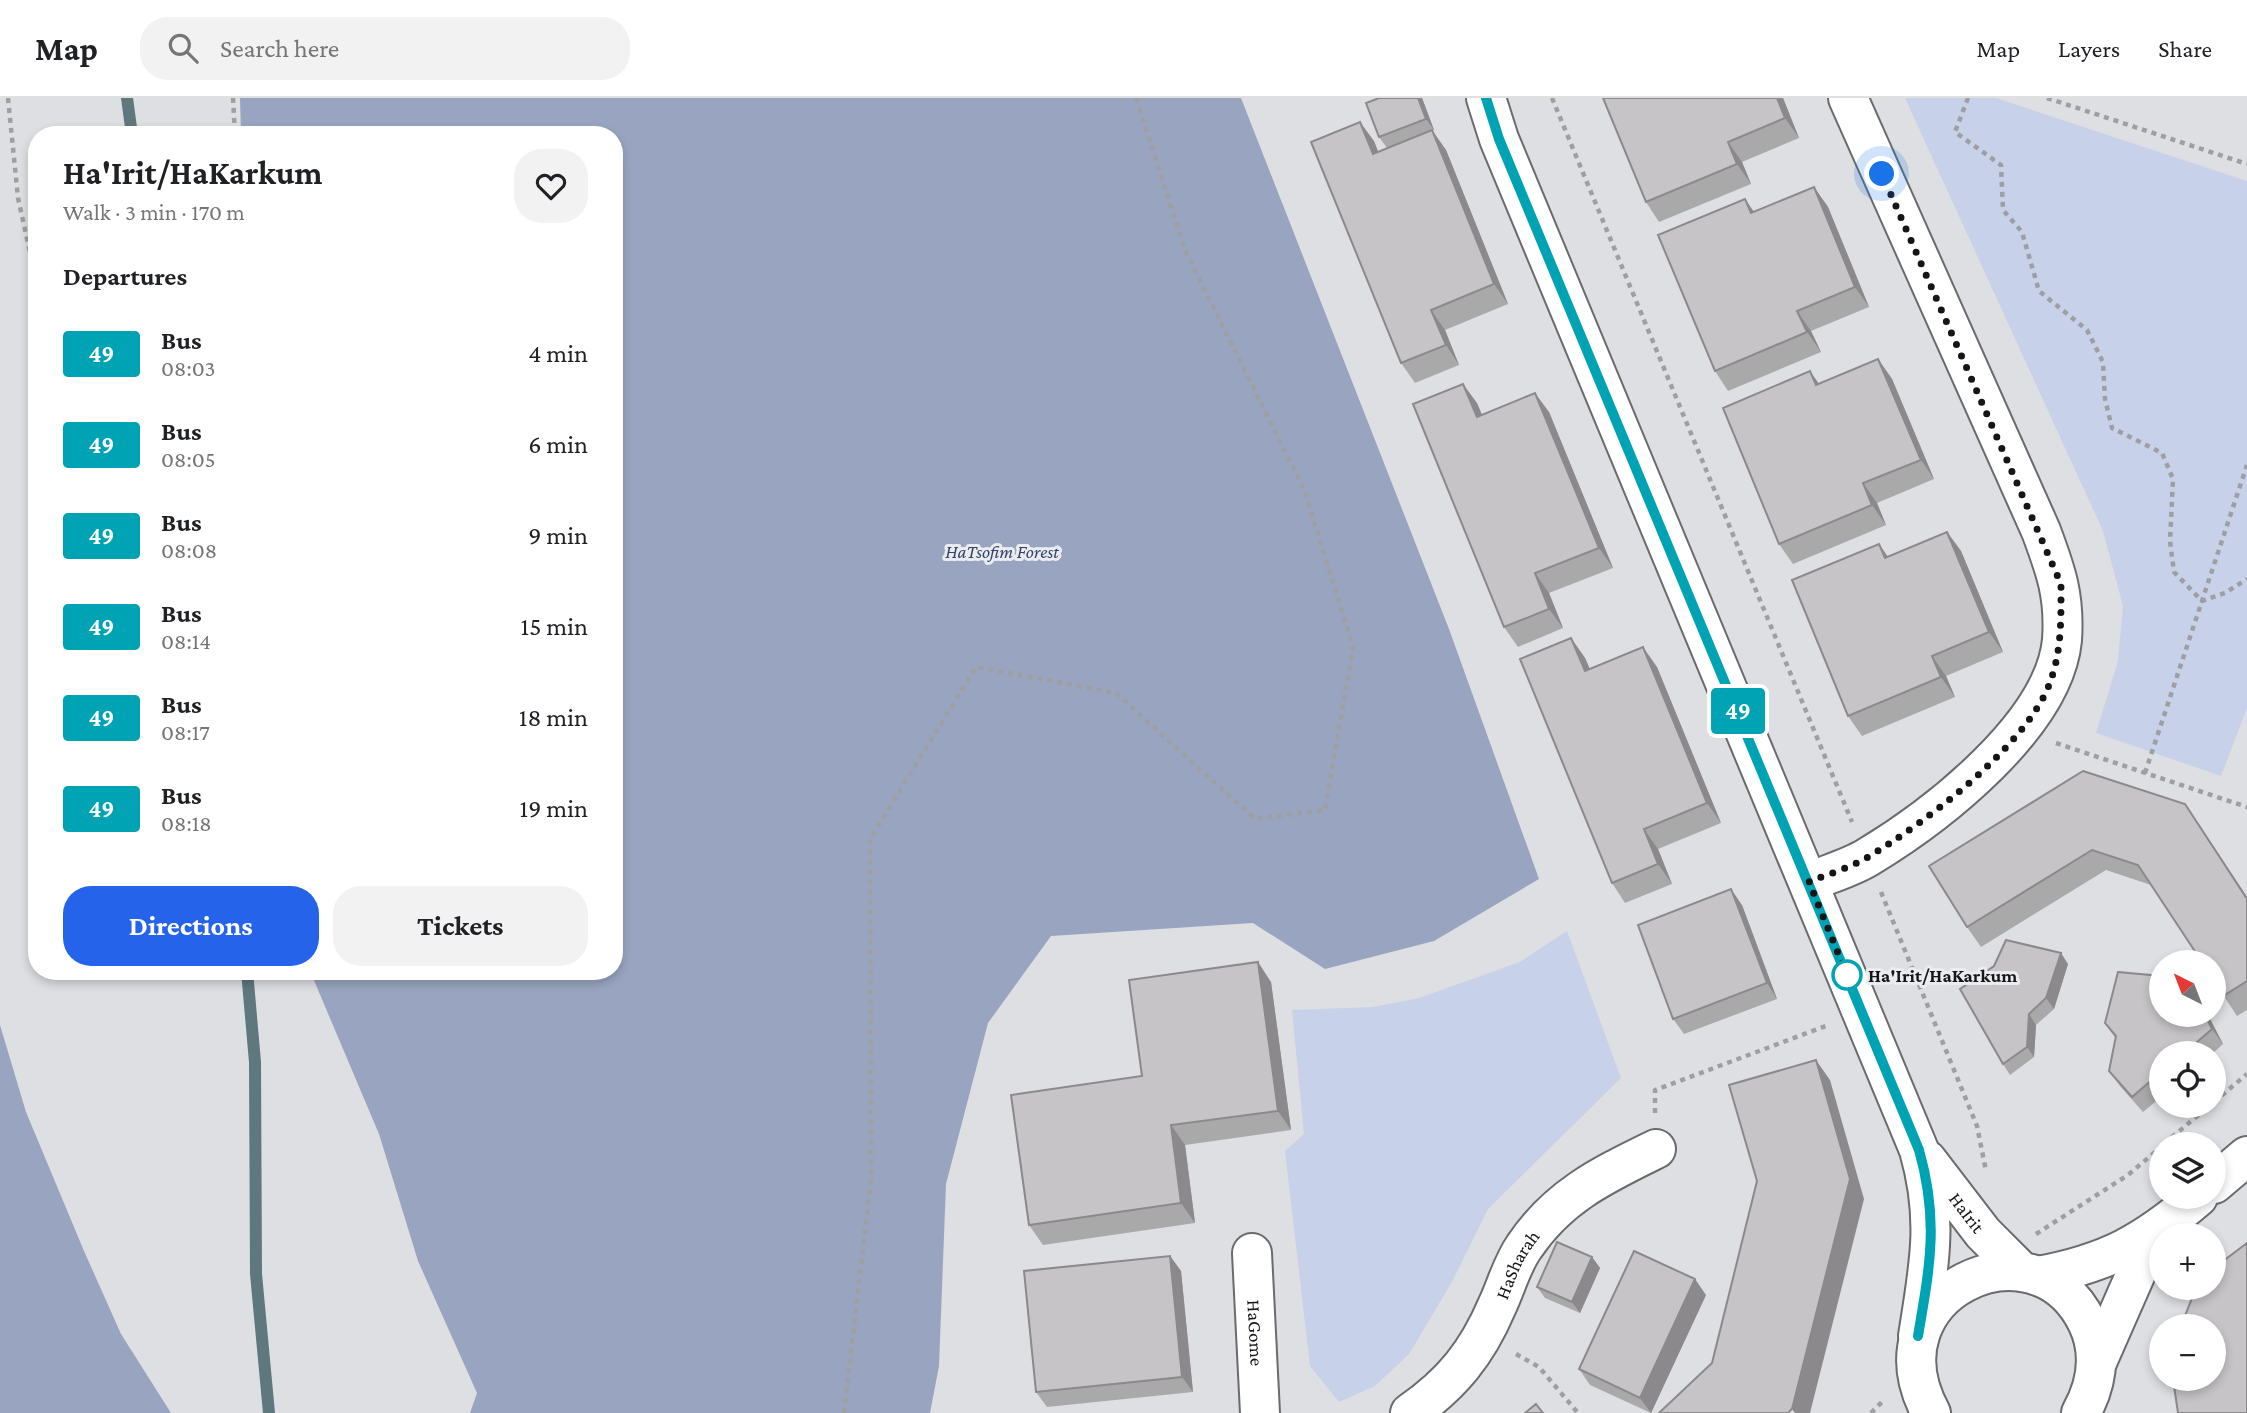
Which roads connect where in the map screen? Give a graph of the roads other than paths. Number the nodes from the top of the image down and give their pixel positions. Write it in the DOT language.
graph roads {
  1 [pos="1486,98"];
  2 [pos="1848,98"];
  3 [pos="1809,882"];
  4 [pos="1656,1149"];
  5 [pos="1919,1150"];
  6 [pos="2247,1156"];
  7 [pos="2226,1174"];
  8 [pos="2185,1209"];
  9 [pos="2168,1223"];
  10 [pos="2149,1235"];
  11 [pos="2149,1250"];
  12 [pos="1252,1253"];
  13 [pos="2021,1268"];
  14 [pos="1916,1352"];
  15 [pos="2097,1362"];
  16 [pos="1260,1413"];
  17 [pos="1410,1413"];
  18 [pos="1902,1413"];
  19 [pos="1931,1413"];
  20 [pos="2081,1413"];
  1 -- 3 [label="street, HaIrit"];
  2 -- 3 [label="street"];
  3 -- 5 [label="street, HaIrit"];
  4 -- 17 [label="street, HaSharah"];
  5 -- 13 [label="street, HaIrit"];
  5 -- 14 [label="street, HaIrit"];
  6 -- 7 [label="street"];
  8 -- 9 [label="street"];
  10 -- 13 [label="street"];
  11 -- 15 [label="street"];
  12 -- 16 [label="street, HaGome"];
  13 -- 14 [label="street"];
  13 -- 15 [label="street, HaIrit"];
  14 -- 18 [label="street"];
  14 -- 19 [label="street"];
  15 -- 20 [label="street"];
}
